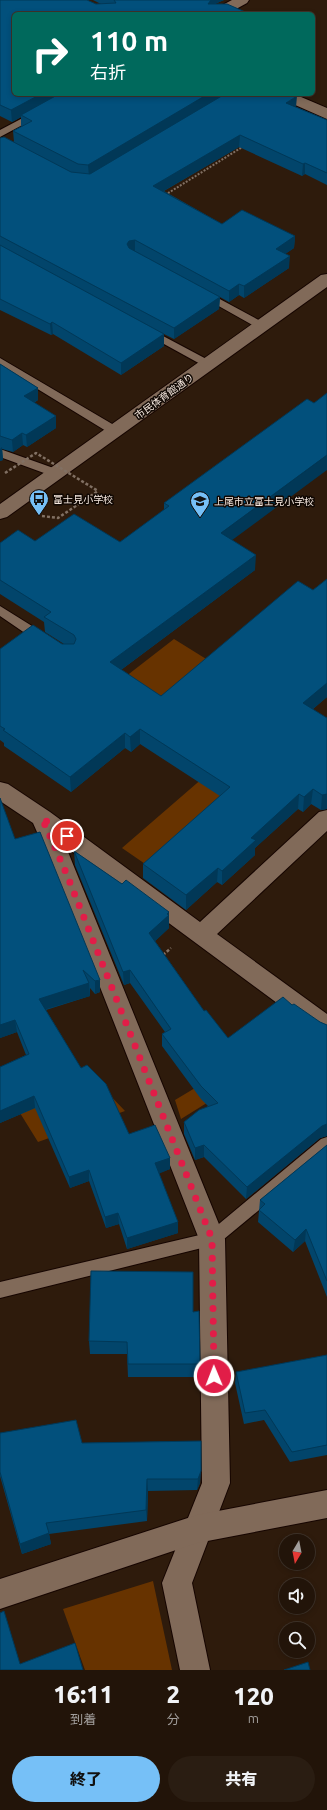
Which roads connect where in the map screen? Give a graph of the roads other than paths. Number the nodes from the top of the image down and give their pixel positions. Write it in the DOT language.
graph roads {
  1 [pos="242,0"];
  2 [pos="220,12"];
  3 [pos="286,96"];
  4 [pos="46,109"];
  5 [pos="327,114"];
  6 [pos="0,134"];
  7 [pos="327,279"];
  8 [pos="195,289"];
  9 [pos="138,326"];
  10 [pos="262,326"];
  11 [pos="0,361"];
  12 [pos="208,364"];
  13 [pos="115,431"];
  14 [pos="0,453"];
  15 [pos="55,473"];
  16 [pos="0,513"];
  17 [pos="0,610"];
  18 [pos="56,647"];
  19 [pos="0,790"];
  20 [pos="42,818"];
  21 [pos="325,822"];
  22 [pos="198,931"];
  23 [pos="327,1027"];
  24 [pos="327,1144"];
  25 [pos="212,1239"];
  26 [pos="0,1290"];
  27 [pos="327,1504"];
  28 [pos="197,1529"];
  29 [pos="0,1594"];
  30 [pos="195,1670"];
  1 -- 2 [label="street"];
  3 -- 5 [label="street"];
  4 -- 6 [label="lane"];
  7 -- 10 [label="street, 市民体育館通り"];
  8 -- 10 [label="lane"];
  9 -- 12 [label="lane"];
  10 -- 12 [label="street, 市民体育館通り"];
  11 -- 13 [label="lane"];
  12 -- 13 [label="street, 市民体育館通り"];
  13 -- 15 [label="street, 市民体育館通り"];
  14 -- 15 [label="lane"];
  15 -- 16 [label="street, 市民体育館通り"];
  17 -- 18 [label="lane"];
  19 -- 20 [label="street"];
  20 -- 22 [label="street"];
  20 -- 25 [label="street"];
  21 -- 22 [label="street"];
  22 -- 23 [label="street"];
  24 -- 25 [label="lane"];
  25 -- 26 [label="lane"];
  25 -- 28 [label="street"];
  27 -- 28 [label="street"];
  28 -- 29 [label="street"];
  28 -- 30 [label="street"];
}
